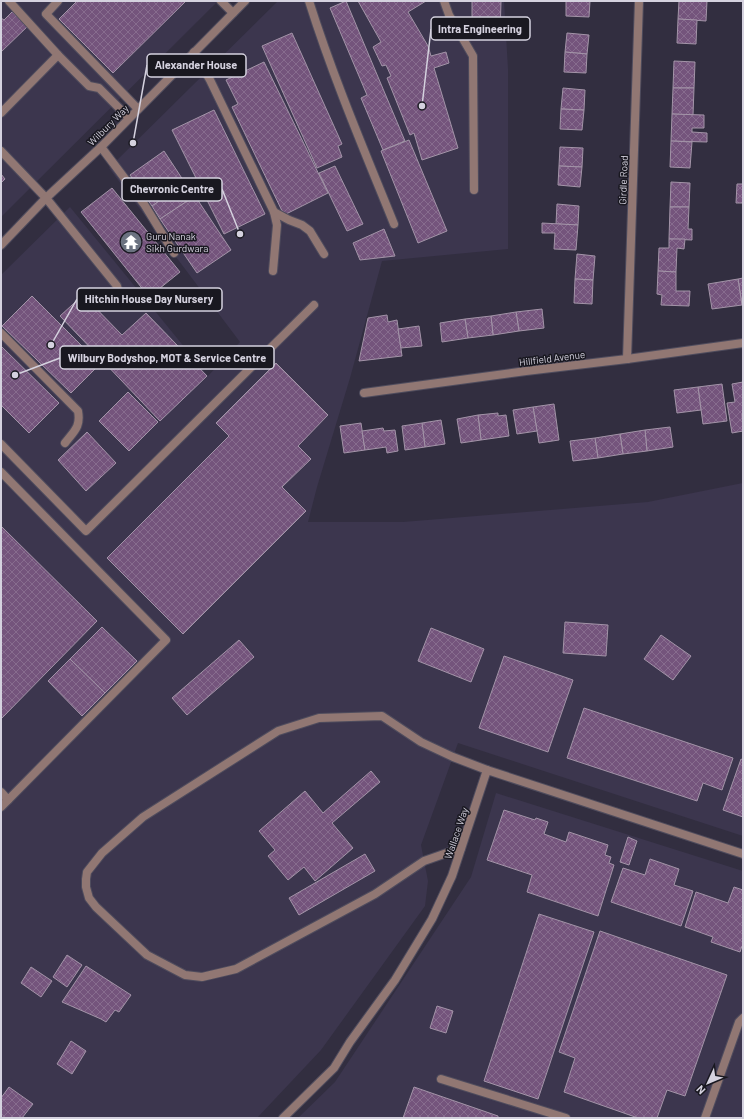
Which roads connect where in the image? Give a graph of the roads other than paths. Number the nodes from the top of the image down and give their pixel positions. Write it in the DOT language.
graph roads {
  1 [pos="10,1"];
  2 [pos="58,1"];
  3 [pos="221,1"];
  4 [pos="245,1"];
  5 [pos="309,1"];
  6 [pos="444,1"];
  7 [pos="638,1"];
  8 [pos="233,13"];
  9 [pos="194,52"];
  10 [pos="58,55"];
  11 [pos="138,109"];
  12 [pos="1,113"];
  13 [pos="129,118"];
  14 [pos="101,147"];
  15 [pos="1,151"];
  16 [pos="474,190"];
  17 [pos="46,198"];
  18 [pos="274,212"];
  19 [pos="394,224"];
  20 [pos="1,245"];
  21 [pos="174,253"];
  22 [pos="324,254"];
  23 [pos="273,271"];
  24 [pos="122,304"];
  25 [pos="314,305"];
  26 [pos="1,333"];
  27 [pos="743,343"];
  28 [pos="627,359"];
  29 [pos="364,393"];
  30 [pos="65,443"];
  31 [pos="1,444"];
  32 [pos="1,472"];
  33 [pos="487,770"];
  34 [pos="1,792"];
  35 [pos="8,800"];
  36 [pos="1,807"];
  37 [pos="461,848"];
  38 [pos="743,854"];
  39 [pos="743,1018"];
  40 [pos="441,1079"];
  41 [pos="283,1118"];
  42 [pos="566,1118"];
  43 [pos="706,1118"];
  1 -- 10 [label="street"];
  2 -- 11 [label="street"];
  3 -- 8 [label="street"];
  4 -- 8 [label="street, Wilbury Way"];
  5 -- 19 [label="street"];
  6 -- 16 [label="street"];
  7 -- 28 [label="street, Girdle Road"];
  8 -- 9 [label="street, Wilbury Way"];
  9 -- 11 [label="street, Wilbury Way"];
  9 -- 18 [label="street"];
  10 -- 12 [label="street"];
  10 -- 13 [label="street"];
  11 -- 13 [label="street, Wilbury Way"];
  13 -- 14 [label="street, Wilbury Way"];
  14 -- 17 [label="street, Wilbury Way"];
  14 -- 21 [label="street"];
  15 -- 17 [label="street"];
  17 -- 20 [label="street, Wilbury Way"];
  17 -- 24 [label="street"];
  18 -- 22 [label="street"];
  18 -- 23 [label="street"];
  25 -- 31 [label="street"];
  26 -- 30 [label="street"];
  27 -- 28 [label="street, Hillfield Avenue"];
  28 -- 29 [label="street, Hillfield Avenue"];
  32 -- 35 [label="street"];
  33 -- 37 [label="street, Wallace Way"];
  33 -- 37 [label="street"];
  33 -- 38 [label="street"];
  34 -- 35 [label="street"];
  35 -- 36 [label="street"];
  37 -- 41 [label="street, Wallace Way"];
  39 -- 43 [label="street"];
  40 -- 42 [label="street"];
}
